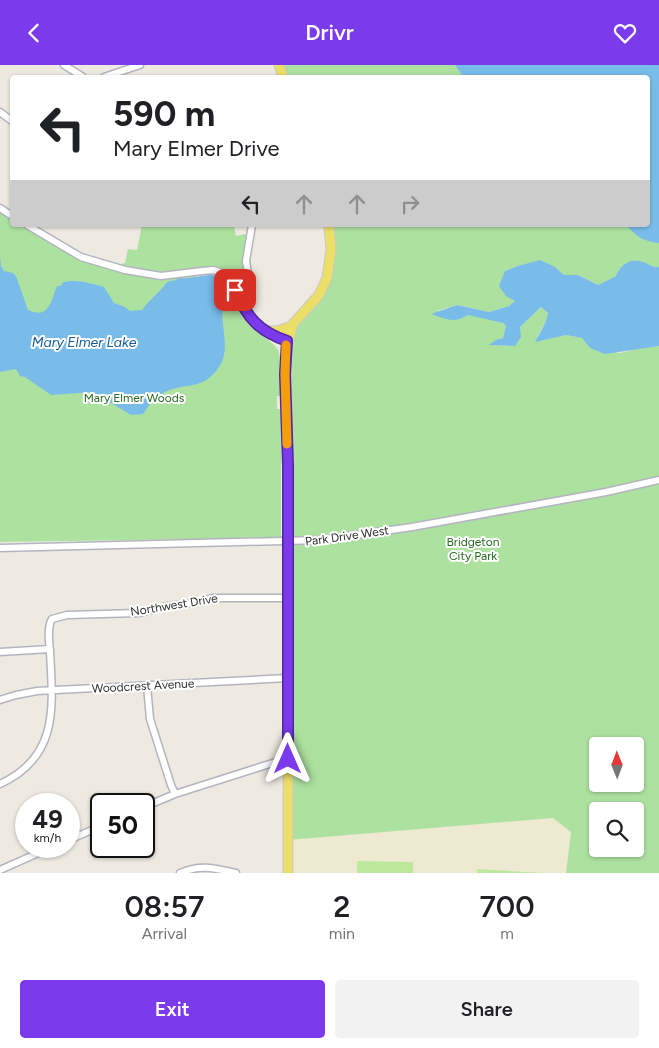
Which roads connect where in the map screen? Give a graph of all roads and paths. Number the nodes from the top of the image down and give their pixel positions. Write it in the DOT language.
graph roads {
  1 [pos="64,65"];
  2 [pos="140,65"];
  3 [pos="121,68"];
  4 [pos="80,75"];
  5 [pos="108,75"];
  6 [pos="30,227"];
  7 [pos="252,227"];
  8 [pos="329,227"];
  9 [pos="248,274"];
  10 [pos="292,326"];
  11 [pos="265,331"];
  12 [pos="287,341"];
  13 [pos="659,481"];
  14 [pos="287,542"];
  15 [pos="0,548"];
  16 [pos="288,598"];
  17 [pos="50,649"];
  18 [pos="0,652"];
  19 [pos="288,679"];
  20 [pos="147,686"];
  21 [pos="52,691"];
  22 [pos="0,701"];
  23 [pos="288,759"];
  24 [pos="0,784"];
  25 [pos="175,794"];
  26 [pos="155,802"];
  27 [pos="27,858"];
  28 [pos="0,870"];
  29 [pos="180,873"];
  30 [pos="236,873"];
  31 [pos="288,873"];
  1 -- 4 [label="street"];
  2 -- 3 [label="street"];
  3 -- 5 [label="street"];
  6 -- 11 [label="street"];
  7 -- 9 [label="street"];
  8 -- 10 [label="main road"];
  10 -- 11 [label="main road"];
  10 -- 12 [label="main road"];
  11 -- 12 [label="street"];
  12 -- 14 [label="main road"];
  13 -- 14 [label="street, Park Drive West"];
  14 -- 15 [label="street, Park Drive West"];
  14 -- 16 [label="main road"];
  16 -- 17 [label="street, Northwest Drive"];
  16 -- 19 [label="main road"];
  17 -- 18 [label="street"];
  17 -- 21 [label="street"];
  19 -- 20 [label="street, Woodcrest Avenue"];
  19 -- 23 [label="main road"];
  20 -- 21 [label="street, Woodcrest Avenue"];
  20 -- 25 [label="street"];
  21 -- 22 [label="street, Woodcrest Avenue"];
  21 -- 24 [label="street"];
  23 -- 25 [label="street"];
  23 -- 31 [label="main road"];
  25 -- 26 [label="street"];
  27 -- 28 [label="street"];
  29 -- 30 [label="street"];
}
